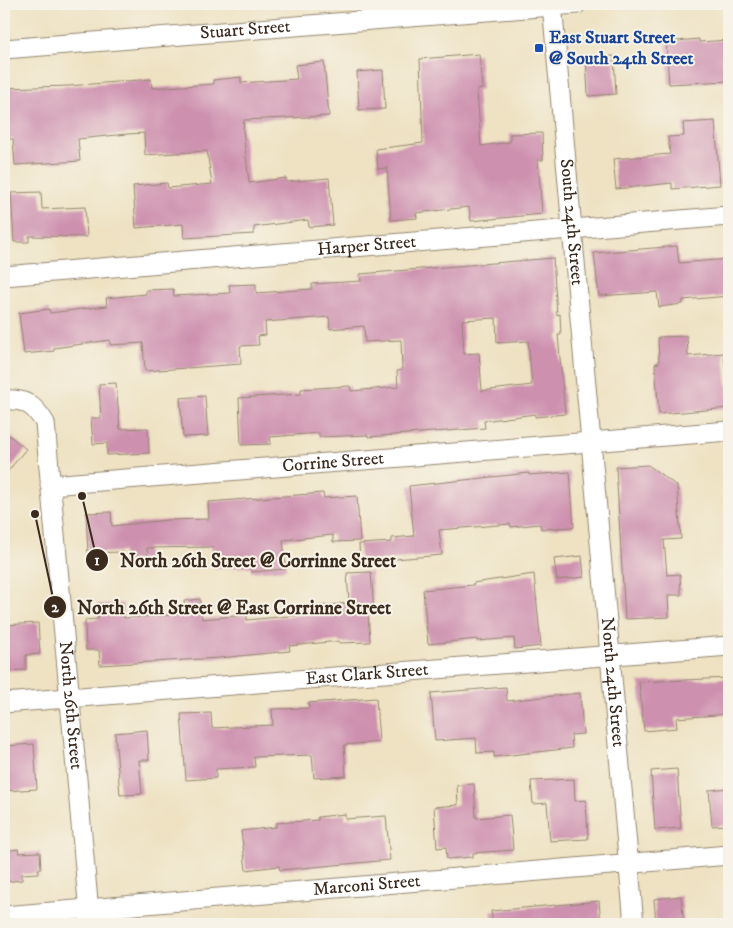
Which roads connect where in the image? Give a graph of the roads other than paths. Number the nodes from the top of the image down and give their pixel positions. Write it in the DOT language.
graph roads {
  1 [pos="576,4"];
  2 [pos="552,5"];
  3 [pos="4,49"];
  4 [pos="729,216"];
  5 [pos="573,229"];
  6 [pos="4,276"];
  7 [pos="4,400"];
  8 [pos="729,431"];
  9 [pos="592,441"];
  10 [pos="50,485"];
  11 [pos="729,646"];
  12 [pos="609,656"];
  13 [pos="69,698"];
  14 [pos="4,703"];
  15 [pos="729,855"];
  16 [pos="628,863"];
  17 [pos="4,916"];
  18 [pos="89,916"];
  19 [pos="634,924"];
  1 -- 2 [label="street, Stuart Street"];
  2 -- 3 [label="street, Stuart Street"];
  2 -- 5 [label="street, South 24th Street"];
  4 -- 5 [label="street, Harper Street"];
  5 -- 6 [label="street, Harper Street"];
  5 -- 9 [label="street, South 24th Street"];
  7 -- 10 [label="street"];
  8 -- 9 [label="street, Corrine Street"];
  9 -- 10 [label="street, Corrine Street"];
  9 -- 12 [label="street, North 24th Street"];
  10 -- 13 [label="street, North 26th Street"];
  11 -- 12 [label="street, East Clark Street"];
  12 -- 13 [label="street, East Clark Street"];
  12 -- 16 [label="street, North 24th Street"];
  13 -- 14 [label="street, East Clark Street"];
  13 -- 18 [label="street, North 26th Street"];
  15 -- 16 [label="street, Marconi Street"];
  16 -- 18 [label="street, Marconi Street"];
  16 -- 19 [label="street, North 24th Street"];
  17 -- 18 [label="street, Marconi Street"];
}
